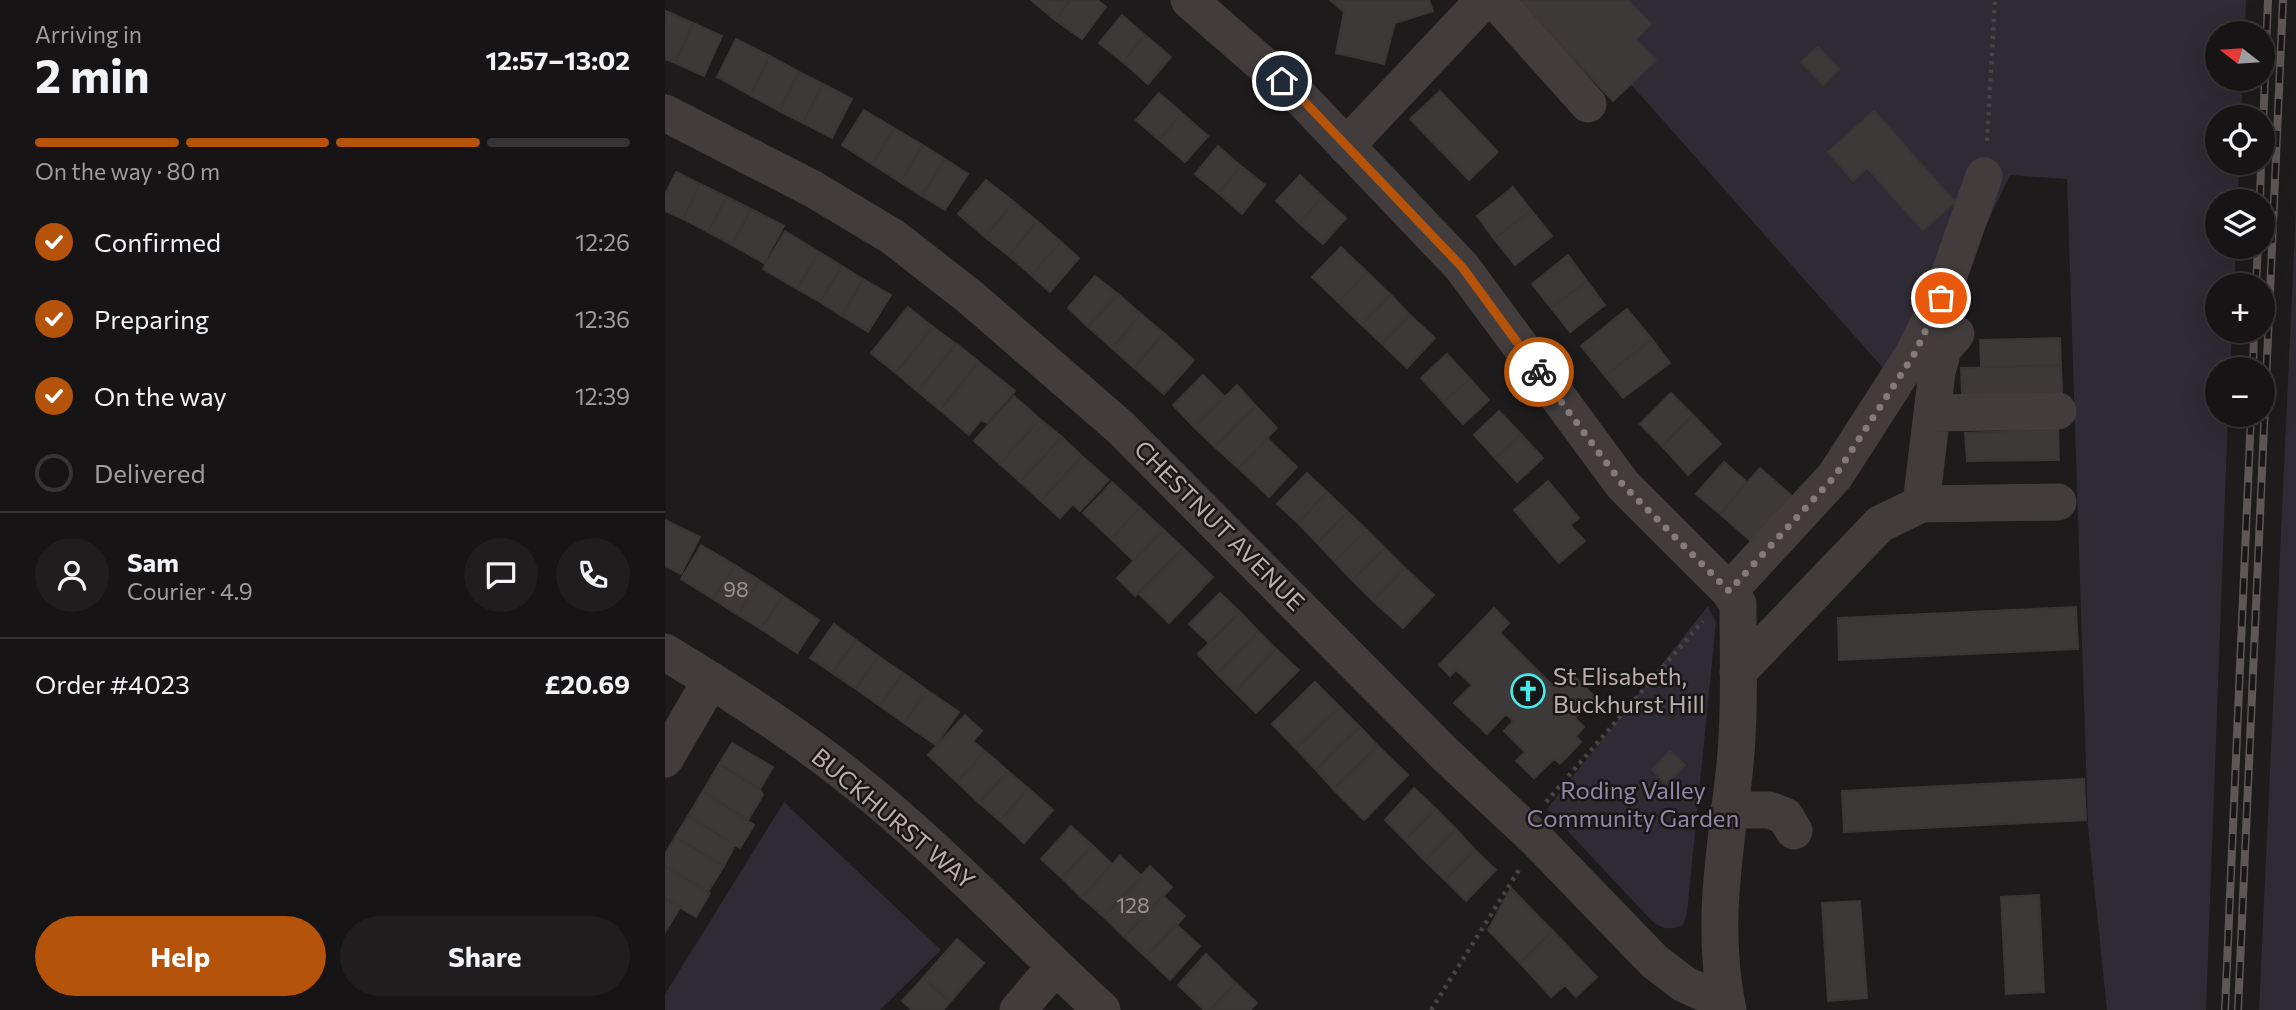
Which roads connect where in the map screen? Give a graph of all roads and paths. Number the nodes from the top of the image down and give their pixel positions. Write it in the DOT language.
graph roads {
  1 [pos="1189,0"];
  2 [pos="1484,0"];
  3 [pos="1495,0"];
  4 [pos="1995,0"];
  5 [pos="1588,104"];
  6 [pos="665,113"];
  7 [pos="1346,146"];
  8 [pos="1985,176"];
  9 [pos="1956,334"];
  10 [pos="2058,411"];
  11 [pos="1932,413"];
  12 [pos="2058,502"];
  13 [pos="1920,504"];
  14 [pos="1729,591"];
  15 [pos="665,652"];
  16 [pos="1738,671"];
  17 [pos="711,680"];
  18 [pos="665,759"];
  19 [pos="1729,810"];
  20 [pos="1794,831"];
  21 [pos="1537,840"];
  22 [pos="1055,967"];
  23 [pos="1726,1001"];
  24 [pos="1018,1010"];
  25 [pos="1102,1010"];
  26 [pos="1431,1010"];
  1 -- 7 [label="street"];
  2 -- 7 [label="street"];
  3 -- 5 [label="street"];
  4 -- 8 [label="path"];
  6 -- 21 [label="street, CHESTNUT AVENUE"];
  7 -- 14 [label="street"];
  8 -- 14 [label="street"];
  9 -- 11 [label="street"];
  10 -- 11 [label="street"];
  11 -- 13 [label="street"];
  12 -- 13 [label="street"];
  13 -- 16 [label="street"];
  14 -- 16 [label="street"];
  14 -- 21 [label="path"];
  15 -- 17 [label="street, BUCKHURST WAY"];
  16 -- 19 [label="street"];
  17 -- 18 [label="street"];
  17 -- 22 [label="street, BUCKHURST WAY"];
  19 -- 20 [label="street"];
  19 -- 23 [label="street"];
  21 -- 23 [label="street, CHESTNUT AVENUE"];
  21 -- 26 [label="path"];
  22 -- 24 [label="street"];
  22 -- 25 [label="street, BUCKHURST WAY"];
}
